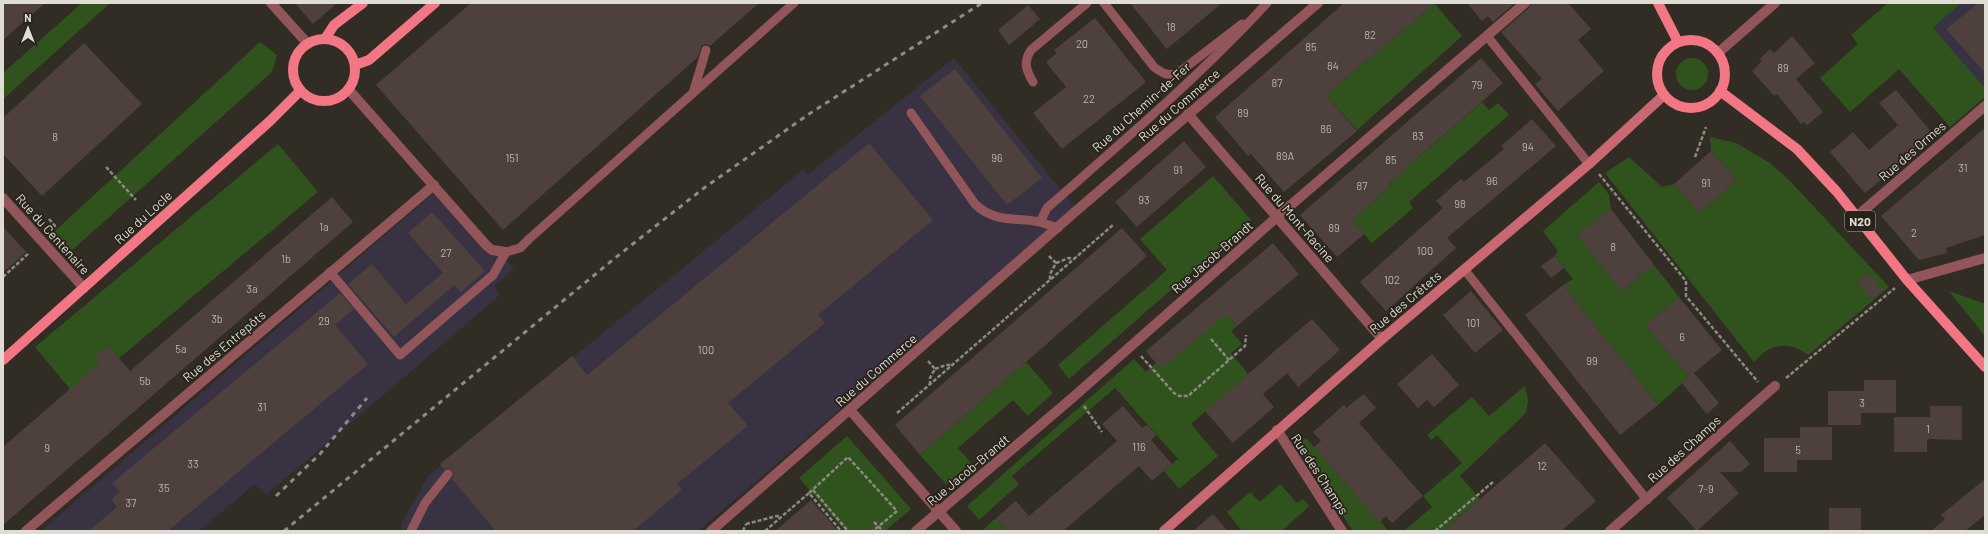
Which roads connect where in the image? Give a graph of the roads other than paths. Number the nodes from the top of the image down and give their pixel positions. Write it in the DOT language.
graph roads {
  1 [pos="271,3"];
  2 [pos="363,3"];
  3 [pos="435,3"];
  4 [pos="794,3"];
  5 [pos="1087,3"];
  6 [pos="1104,3"];
  7 [pos="1318,3"];
  8 [pos="1525,3"];
  9 [pos="1658,3"];
  10 [pos="1775,3"];
  11 [pos="1264,6"];
  12 [pos="1487,36"];
  13 [pos="325,39"];
  14 [pos="1678,42"];
  15 [pos="308,44"];
  16 [pos="706,50"];
  17 [pos="1718,53"];
  18 [pos="355,65"];
  19 [pos="1033,82"];
  20 [pos="349,90"];
  21 [pos="300,91"];
  22 [pos="1720,91"];
  23 [pos="692,95"];
  24 [pos="1664,95"];
  25 [pos="1985,106"];
  26 [pos="911,113"];
  27 [pos="1188,114"];
  28 [pos="1589,164"];
  29 [pos="434,185"];
  30 [pos="3,198"];
  31 [pos="1277,217"];
  32 [pos="1856,217"];
  33 [pos="1040,222"];
  34 [pos="1058,228"];
  35 [pos="506,252"];
  36 [pos="1985,258"];
  37 [pos="1464,269"];
  38 [pos="330,272"];
  39 [pos="1907,280"];
  40 [pos="84,288"];
  41 [pos="1382,338"];
  42 [pos="3,360"];
  43 [pos="1985,368"];
  44 [pos="1772,390"];
  45 [pos="850,410"];
  46 [pos="1277,430"];
  47 [pos="448,474"];
  48 [pos="1647,500"];
  49 [pos="940,512"];
  50 [pos="28,529"];
  51 [pos="411,531"];
  52 [pos="711,531"];
  53 [pos="916,531"];
  54 [pos="956,531"];
  55 [pos="1164,531"];
  56 [pos="1342,531"];
  57 [pos="1610,531"];
  1 -- 15 [label="street"];
  2 -- 13 [label="main road"];
  3 -- 18 [label="main road"];
  4 -- 23 [label="lane"];
  5 -- 19 [label="lane"];
  6 -- 11 [label="lane, Rue du Chemin-de-Fer"];
  7 -- 27 [label="street, Rue du Commerce"];
  8 -- 12 [label="street, Rue Jacob-Brandt"];
  9 -- 14 [label="main road"];
  10 -- 17 [label="street"];
  11 -- 33 [label="lane, Rue du Chemin-de-Fer"];
  12 -- 28 [label="lane"];
  12 -- 31 [label="street, Rue Jacob-Brandt"];
  13 -- 15 [label="main road"];
  13 -- 18 [label="main road"];
  14 -- 17 [label="main road"];
  14 -- 24 [label="main road"];
  15 -- 21 [label="main road"];
  16 -- 23 [label="lane"];
  17 -- 22 [label="main road"];
  18 -- 20 [label="main road"];
  20 -- 21 [label="main road"];
  20 -- 29 [label="street"];
  21 -- 40 [label="main road, Rue du Locle"];
  22 -- 24 [label="main road"];
  22 -- 32 [label="main road, N20"];
  23 -- 35 [label="lane"];
  24 -- 28 [label="main road, Rue des Crêtets"];
  25 -- 32 [label="street, Rue des Ormes"];
  26 -- 33 [label="lane"];
  27 -- 31 [label="street, Rue du Mont-Racine"];
  27 -- 34 [label="street, Rue du Commerce"];
  28 -- 37 [label="main road, Rue des Crêtets"];
  29 -- 35 [label="street"];
  29 -- 38 [label="street, Rue des Entrepôts"];
  30 -- 40 [label="street, Rue du Centenaire"];
  31 -- 41 [label="street, Rue du Mont-Racine"];
  31 -- 49 [label="street, Rue Jacob-Brandt"];
  32 -- 39 [label="main road, N20"];
  33 -- 34 [label="lane"];
  34 -- 45 [label="street, Rue du Commerce"];
  35 -- 38 [label="lane"];
  36 -- 39 [label="street"];
  37 -- 41 [label="main road, Rue des Crêtets"];
  37 -- 48 [label="lane"];
  38 -- 50 [label="street, Rue des Entrepôts"];
  39 -- 43 [label="main road, N20"];
  40 -- 42 [label="main road, Rue du Locle"];
  41 -- 46 [label="main road, Rue des Crêtets"];
  44 -- 48 [label="street, Rue des Champs"];
  45 -- 49 [label="street"];
  45 -- 52 [label="street, Rue du Commerce"];
  46 -- 55 [label="main road, Rue des Crêtets"];
  46 -- 56 [label="street, Rue des Champs"];
  47 -- 51 [label="lane"];
  48 -- 57 [label="street, Rue des Champs"];
  49 -- 53 [label="street, Rue Jacob-Brandt"];
  49 -- 54 [label="street"];
}
